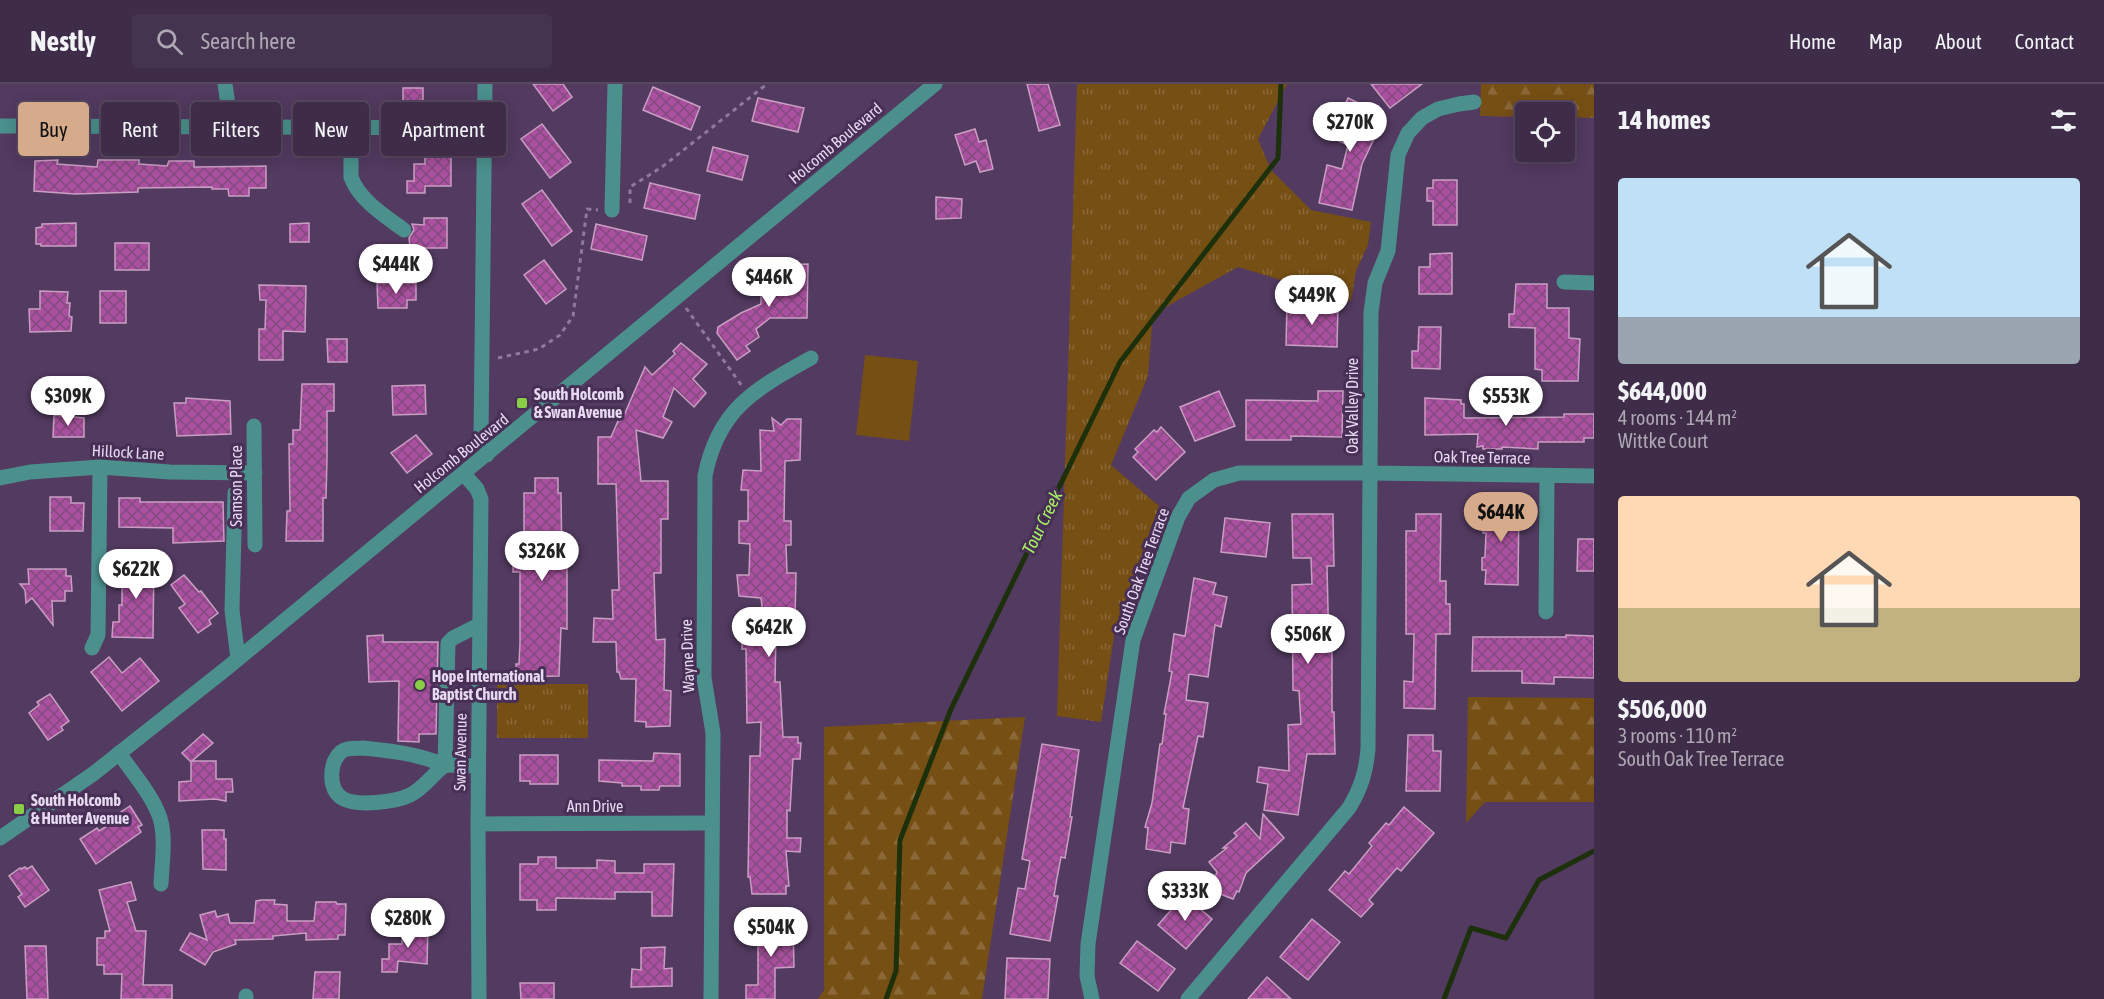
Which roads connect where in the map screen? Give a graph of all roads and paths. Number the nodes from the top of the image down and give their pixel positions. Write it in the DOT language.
graph roads {
  1 [pos="225,84"];
  2 [pos="485,84"];
  3 [pos="615,84"];
  4 [pos="767,84"];
  5 [pos="925,87"];
  6 [pos="228,102"];
  7 [pos="485,102"];
  8 [pos="1474,102"];
  9 [pos="0,126"];
  10 [pos="191,126"];
  11 [pos="351,156"];
  12 [pos="485,156"];
  13 [pos="612,210"];
  14 [pos="404,230"];
  15 [pos="1564,282"];
  16 [pos="1594,283"];
  17 [pos="678,297"];
  18 [pos="811,358"];
  19 [pos="481,360"];
  20 [pos="749,396"];
  21 [pos="254,426"];
  22 [pos="487,455"];
  23 [pos="100,466"];
  24 [pos="255,473"];
  25 [pos="1370,473"];
  26 [pos="464,474"];
  27 [pos="1546,476"];
  28 [pos="1594,476"];
  29 [pos="0,478"];
  30 [pos="235,493"];
  31 [pos="255,545"];
  32 [pos="1546,612"];
  33 [pos="479,625"];
  34 [pos="92,648"];
  35 [pos="238,659"];
  36 [pos="119,753"];
  37 [pos="445,765"];
  38 [pos="478,766"];
  39 [pos="478,824"];
  40 [pos="712,824"];
  41 [pos="1,837"];
  42 [pos="161,884"];
  43 [pos="479,999"];
  44 [pos="711,999"];
  45 [pos="1092,999"];
  46 [pos="1188,999"];
  1 -- 6 [label="street"];
  2 -- 7 [label="street"];
  3 -- 13 [label="street"];
  4 -- 13 [label="path"];
  5 -- 17 [label="street, Holcomb Boulevard"];
  8 -- 25 [label="street, Oak Valley Drive"];
  9 -- 10 [label="street"];
  11 -- 14 [label="street"];
  12 -- 19 [label="street"];
  13 -- 19 [label="path"];
  15 -- 16 [label="street"];
  17 -- 20 [label="path"];
  17 -- 22 [label="street, Holcomb Boulevard"];
  18 -- 20 [label="street, Wayne Drive"];
  19 -- 22 [label="street"];
  20 -- 40 [label="street, Wayne Drive"];
  21 -- 24 [label="street, Samson Place"];
  22 -- 26 [label="street, Holcomb Boulevard"];
  23 -- 24 [label="street, Hillock Lane"];
  23 -- 29 [label="street, Hillock Lane"];
  23 -- 34 [label="street"];
  24 -- 31 [label="street, Samson Place"];
  25 -- 27 [label="street, Oak Tree Terrace"];
  25 -- 45 [label="street, South Oak Tree Terrace"];
  25 -- 46 [label="street"];
  26 -- 33 [label="street, Swan Avenue"];
  26 -- 35 [label="street, Holcomb Boulevard"];
  27 -- 28 [label="street, Oak Tree Terrace"];
  27 -- 32 [label="street"];
  30 -- 35 [label="street"];
  33 -- 37 [label="street"];
  33 -- 38 [label="street, Swan Avenue"];
  35 -- 36 [label="street, Holcomb Boulevard"];
  36 -- 41 [label="street, Holcomb Boulevard"];
  36 -- 42 [label="street"];
  37 -- 37 [label="street"];
  37 -- 38 [label="street"];
  38 -- 39 [label="street, Swan Avenue"];
  39 -- 40 [label="street, Ann Drive"];
  39 -- 43 [label="street, Swan Avenue"];
  40 -- 44 [label="street, Wayne Drive"];
}
